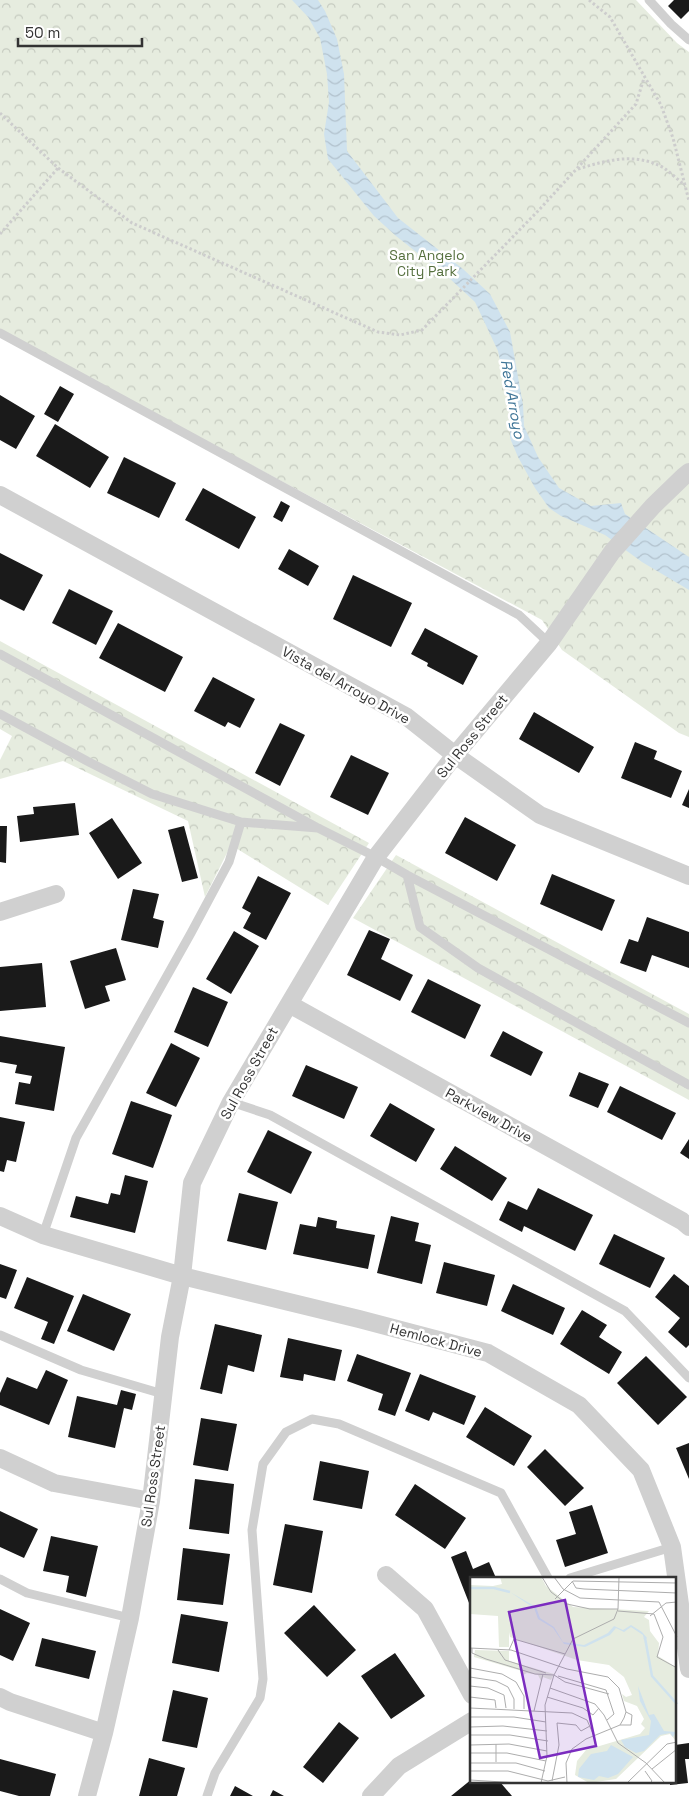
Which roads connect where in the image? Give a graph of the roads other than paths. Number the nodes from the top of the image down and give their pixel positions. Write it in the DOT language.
graph roads {
  1 [pos="649,0"];
  2 [pos="689,40"];
  3 [pos="0,333"];
  4 [pos="689,472"];
  5 [pos="0,494"];
  6 [pos="549,643"];
  7 [pos="0,654"];
  8 [pos="0,714"];
  9 [pos="455,755"];
  10 [pos="241,822"];
  11 [pos="318,828"];
  12 [pos="376,857"];
  13 [pos="407,875"];
  14 [pos="689,876"];
  15 [pos="56,894"];
  16 [pos="0,912"];
  17 [pos="289,1004"];
  18 [pos="689,1023"];
  19 [pos="689,1085"];
  20 [pos="231,1102"];
  21 [pos="0,1216"];
  22 [pos="689,1227"];
  23 [pos="43,1235"];
  24 [pos="182,1276"];
  25 [pos="0,1336"];
  26 [pos="689,1378"];
  27 [pos="164,1394"];
  28 [pos="0,1458"];
  29 [pos="151,1501"];
  30 [pos="672,1547"];
  31 [pos="386,1575"];
  32 [pos="547,1577"];
  33 [pos="573,1577"];
  34 [pos="0,1580"];
  35 [pos="130,1618"];
  36 [pos="689,1668"];
  37 [pos="676,1670"];
  38 [pos="470,1691"];
  39 [pos="0,1697"];
  40 [pos="470,1723"];
  41 [pos="104,1733"];
  42 [pos="87,1796"];
  43 [pos="207,1796"];
  44 [pos="371,1796"];
  1 -- 2 [label="lane"];
  3 -- 6 [label="lane"];
  4 -- 6 [label="street, Sul Ross Street"];
  5 -- 9 [label="street, Vista del Arroyo Drive"];
  6 -- 9 [label="street, Sul Ross Street"];
  7 -- 11 [label="lane"];
  8 -- 10 [label="lane"];
  9 -- 12 [label="street, Sul Ross Street"];
  9 -- 14 [label="street, Vista del Arroyo Drive"];
  10 -- 11 [label="lane"];
  10 -- 23 [label="lane"];
  11 -- 12 [label="lane"];
  12 -- 13 [label="lane"];
  12 -- 17 [label="street, Sul Ross Street"];
  13 -- 18 [label="lane"];
  13 -- 19 [label="lane"];
  15 -- 16 [label="street"];
  17 -- 20 [label="street, Sul Ross Street"];
  17 -- 22 [label="street, Parkview Drive"];
  20 -- 24 [label="street, Sul Ross Street"];
  20 -- 26 [label="lane"];
  21 -- 23 [label="street, Hemlock Drive"];
  23 -- 24 [label="street, Hemlock Drive"];
  24 -- 27 [label="street, Sul Ross Street"];
  24 -- 30 [label="street, Hemlock Drive"];
  25 -- 27 [label="lane"];
  27 -- 29 [label="street, Sul Ross Street"];
  28 -- 29 [label="street"];
  29 -- 35 [label="street, Sul Ross Street"];
  30 -- 33 [label="lane"];
  30 -- 36 [label="street, Hemlock Drive"];
  31 -- 38 [label="street"];
  32 -- 43 [label="lane"];
  34 -- 35 [label="lane"];
  35 -- 41 [label="street, Sul Ross Street"];
  36 -- 37 [label="street"];
  39 -- 41 [label="street"];
  40 -- 44 [label="street"];
  41 -- 42 [label="street, Sul Ross Street"];
}
